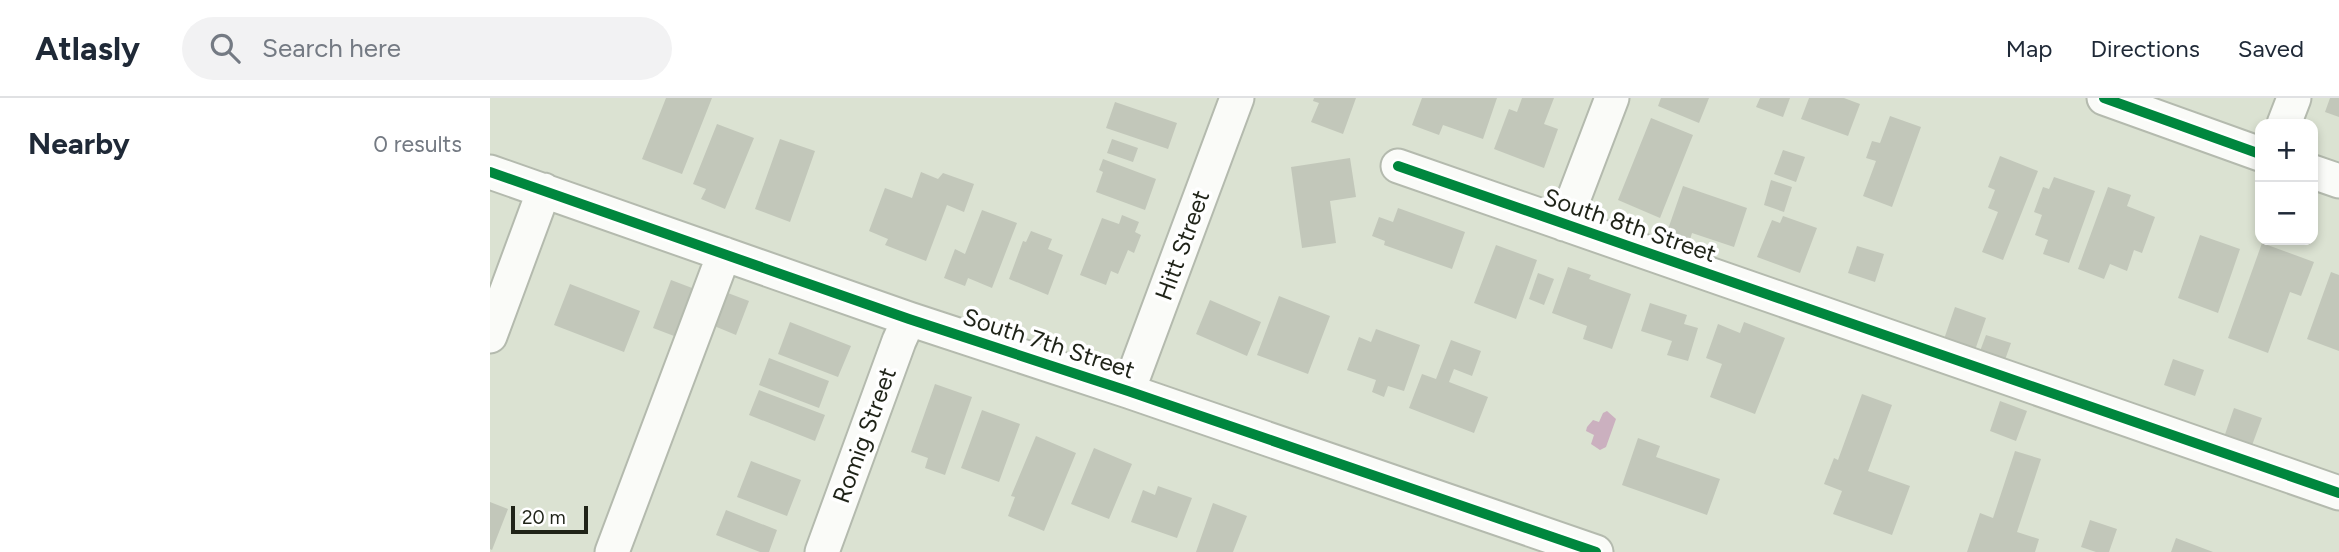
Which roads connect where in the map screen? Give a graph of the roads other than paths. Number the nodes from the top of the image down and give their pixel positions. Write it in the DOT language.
graph roads {
  1 [pos="1237,98"];
  2 [pos="1612,98"];
  3 [pos="2104,98"];
  4 [pos="2294,98"];
  5 [pos="2286,119"];
  6 [pos="2255,152"];
  7 [pos="1398,166"];
  8 [pos="490,172"];
  9 [pos="2318,174"];
  10 [pos="2339,181"];
  11 [pos="544,190"];
  12 [pos="1564,224"];
  13 [pos="724,254"];
  14 [pos="909,319"];
  15 [pos="490,336"];
  16 [pos="1128,391"];
  17 [pos="2339,493"];
  18 [pos="1524,539"];
  19 [pos="612,552"];
  20 [pos="822,552"];
  21 [pos="1596,552"];
  1 -- 16 [label="street, Hitt Street"];
  2 -- 12 [label="street"];
  3 -- 6 [label="street"];
  4 -- 5 [label="street"];
  7 -- 12 [label="street, South 8th Street"];
  8 -- 11 [label="street, South 7th Street"];
  9 -- 10 [label="street"];
  11 -- 13 [label="street, South 7th Street"];
  11 -- 15 [label="street"];
  12 -- 17 [label="street, South 8th Street"];
  13 -- 14 [label="street, South 7th Street"];
  13 -- 19 [label="street"];
  14 -- 16 [label="street, South 7th Street"];
  14 -- 20 [label="street, Romig Street"];
  16 -- 18 [label="street, South 7th Street"];
  18 -- 21 [label="street, South 7th Street"];
}
